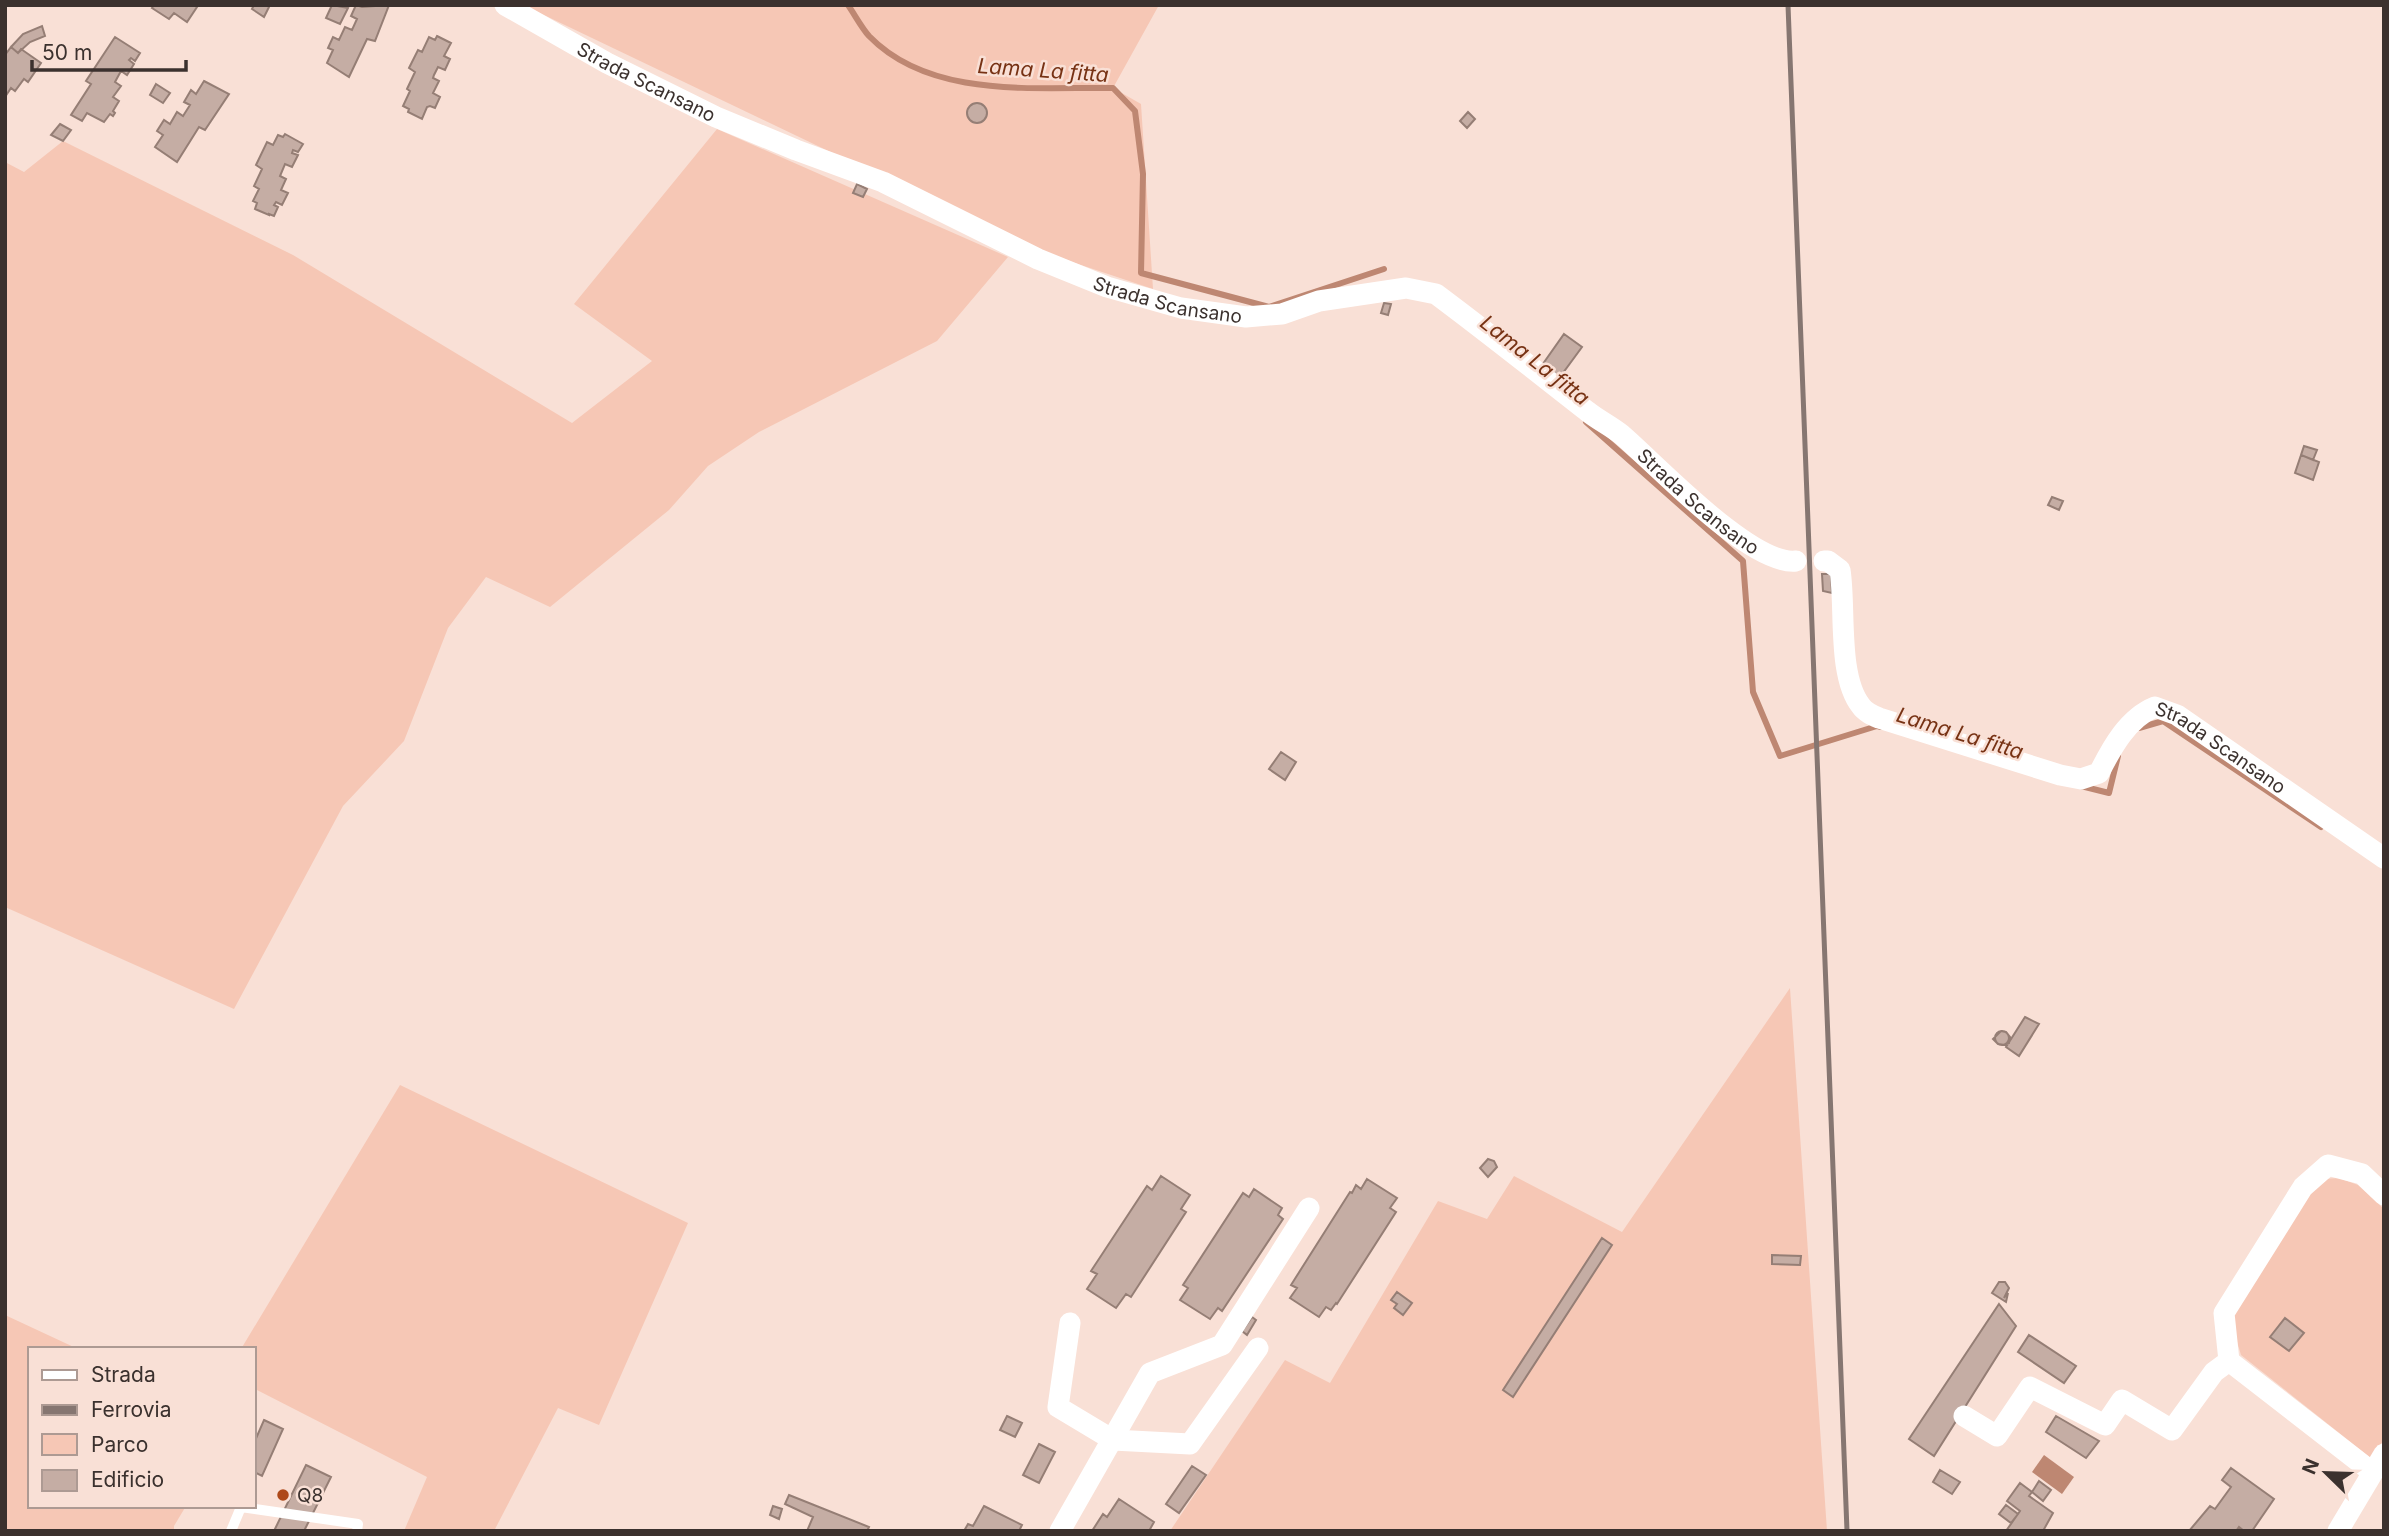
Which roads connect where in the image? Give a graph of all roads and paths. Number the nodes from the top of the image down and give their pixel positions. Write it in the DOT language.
graph roads {
  1 [pos="505,5"];
  2 [pos="1796,561"];
  3 [pos="1825,561"];
  4 [pos="2384,858"];
  5 [pos="2384,1195"];
  6 [pos="1309,1208"];
  7 [pos="1070,1322"];
  8 [pos="1258,1348"];
  9 [pos="2229,1361"];
  10 [pos="1964,1416"];
  11 [pos="1113,1440"];
  12 [pos="2378,1463"];
  13 [pos="241,1508"];
  14 [pos="248,1508"];
  15 [pos="231,1531"];
  16 [pos="357,1531"];
  17 [pos="1060,1531"];
  18 [pos="2338,1531"];
  1 -- 2 [label="street, Strada Scansano"];
  3 -- 4 [label="street, Strada Scansano"];
  5 -- 9 [label="street"];
  6 -- 11 [label="street"];
  7 -- 11 [label="street"];
  8 -- 11 [label="street"];
  9 -- 10 [label="street"];
  9 -- 12 [label="street"];
  11 -- 17 [label="street"];
  12 -- 18 [label="street"];
  13 -- 15 [label="lane"];
  14 -- 16 [label="lane"];
}
